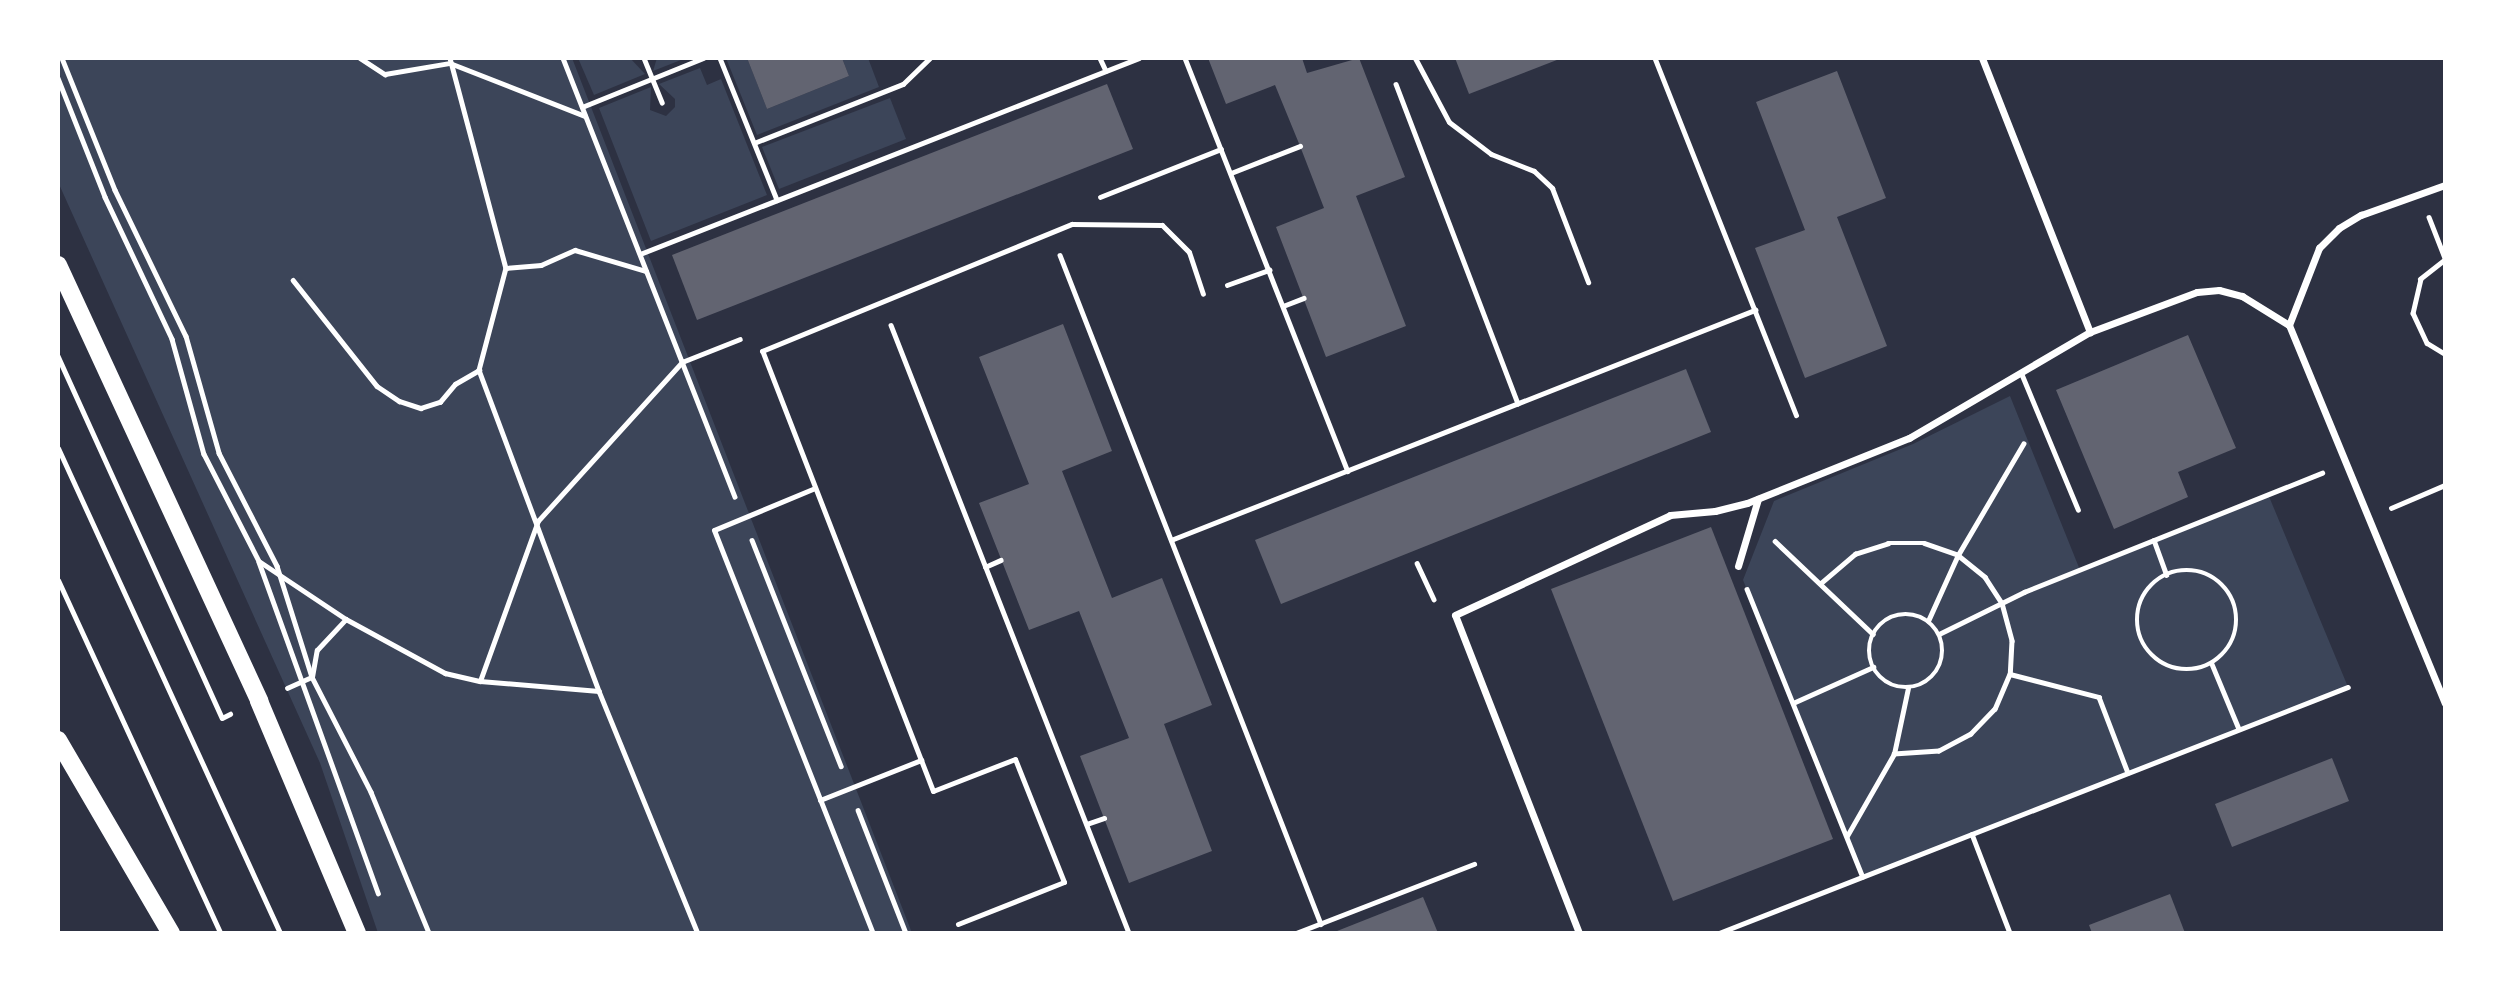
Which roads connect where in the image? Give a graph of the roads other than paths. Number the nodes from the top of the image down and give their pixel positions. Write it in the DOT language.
graph roads {
  1 [pos="1415,58"];
  2 [pos="1982,58"];
  3 [pos="2445,185"];
  4 [pos="58,265"];
  5 [pos="1588,282"];
  6 [pos="1203,294"];
  7 [pos="2289,325"];
  8 [pos="2090,332"];
  9 [pos="2021,373"];
  10 [pos="58,448"];
  11 [pos="815,488"];
  12 [pos="1758,499"];
  13 [pos="2078,510"];
  14 [pos="1738,566"];
  15 [pos="58,580"];
  16 [pos="2445,703"];
  17 [pos="58,740"];
  18 [pos="921,760"];
  19 [pos="820,800"];
  20 [pos="958,924"];
  21 [pos="171,933"];
  22 [pos="220,933"];
  23 [pos="280,933"];
  24 [pos="357,933"];
  25 [pos="873,933"];
  26 [pos="1579,933"];
  1 -- 5 [label="lane"];
  2 -- 8 [label="street"];
  3 -- 7 [label="street"];
  4 -- 24 [label="main road"];
  6 -- 11 [label="lane"];
  7 -- 8 [label="street"];
  7 -- 16 [label="street"];
  8 -- 9 [label="street"];
  9 -- 12 [label="street"];
  9 -- 13 [label="lane"];
  10 -- 23 [label="lane"];
  11 -- 18 [label="lane"];
  11 -- 19 [label="lane"];
  12 -- 14 [label="street"];
  12 -- 26 [label="street"];
  15 -- 22 [label="lane"];
  17 -- 21 [label="main road"];
  18 -- 19 [label="lane"];
  18 -- 20 [label="lane"];
  19 -- 25 [label="lane"];
}
